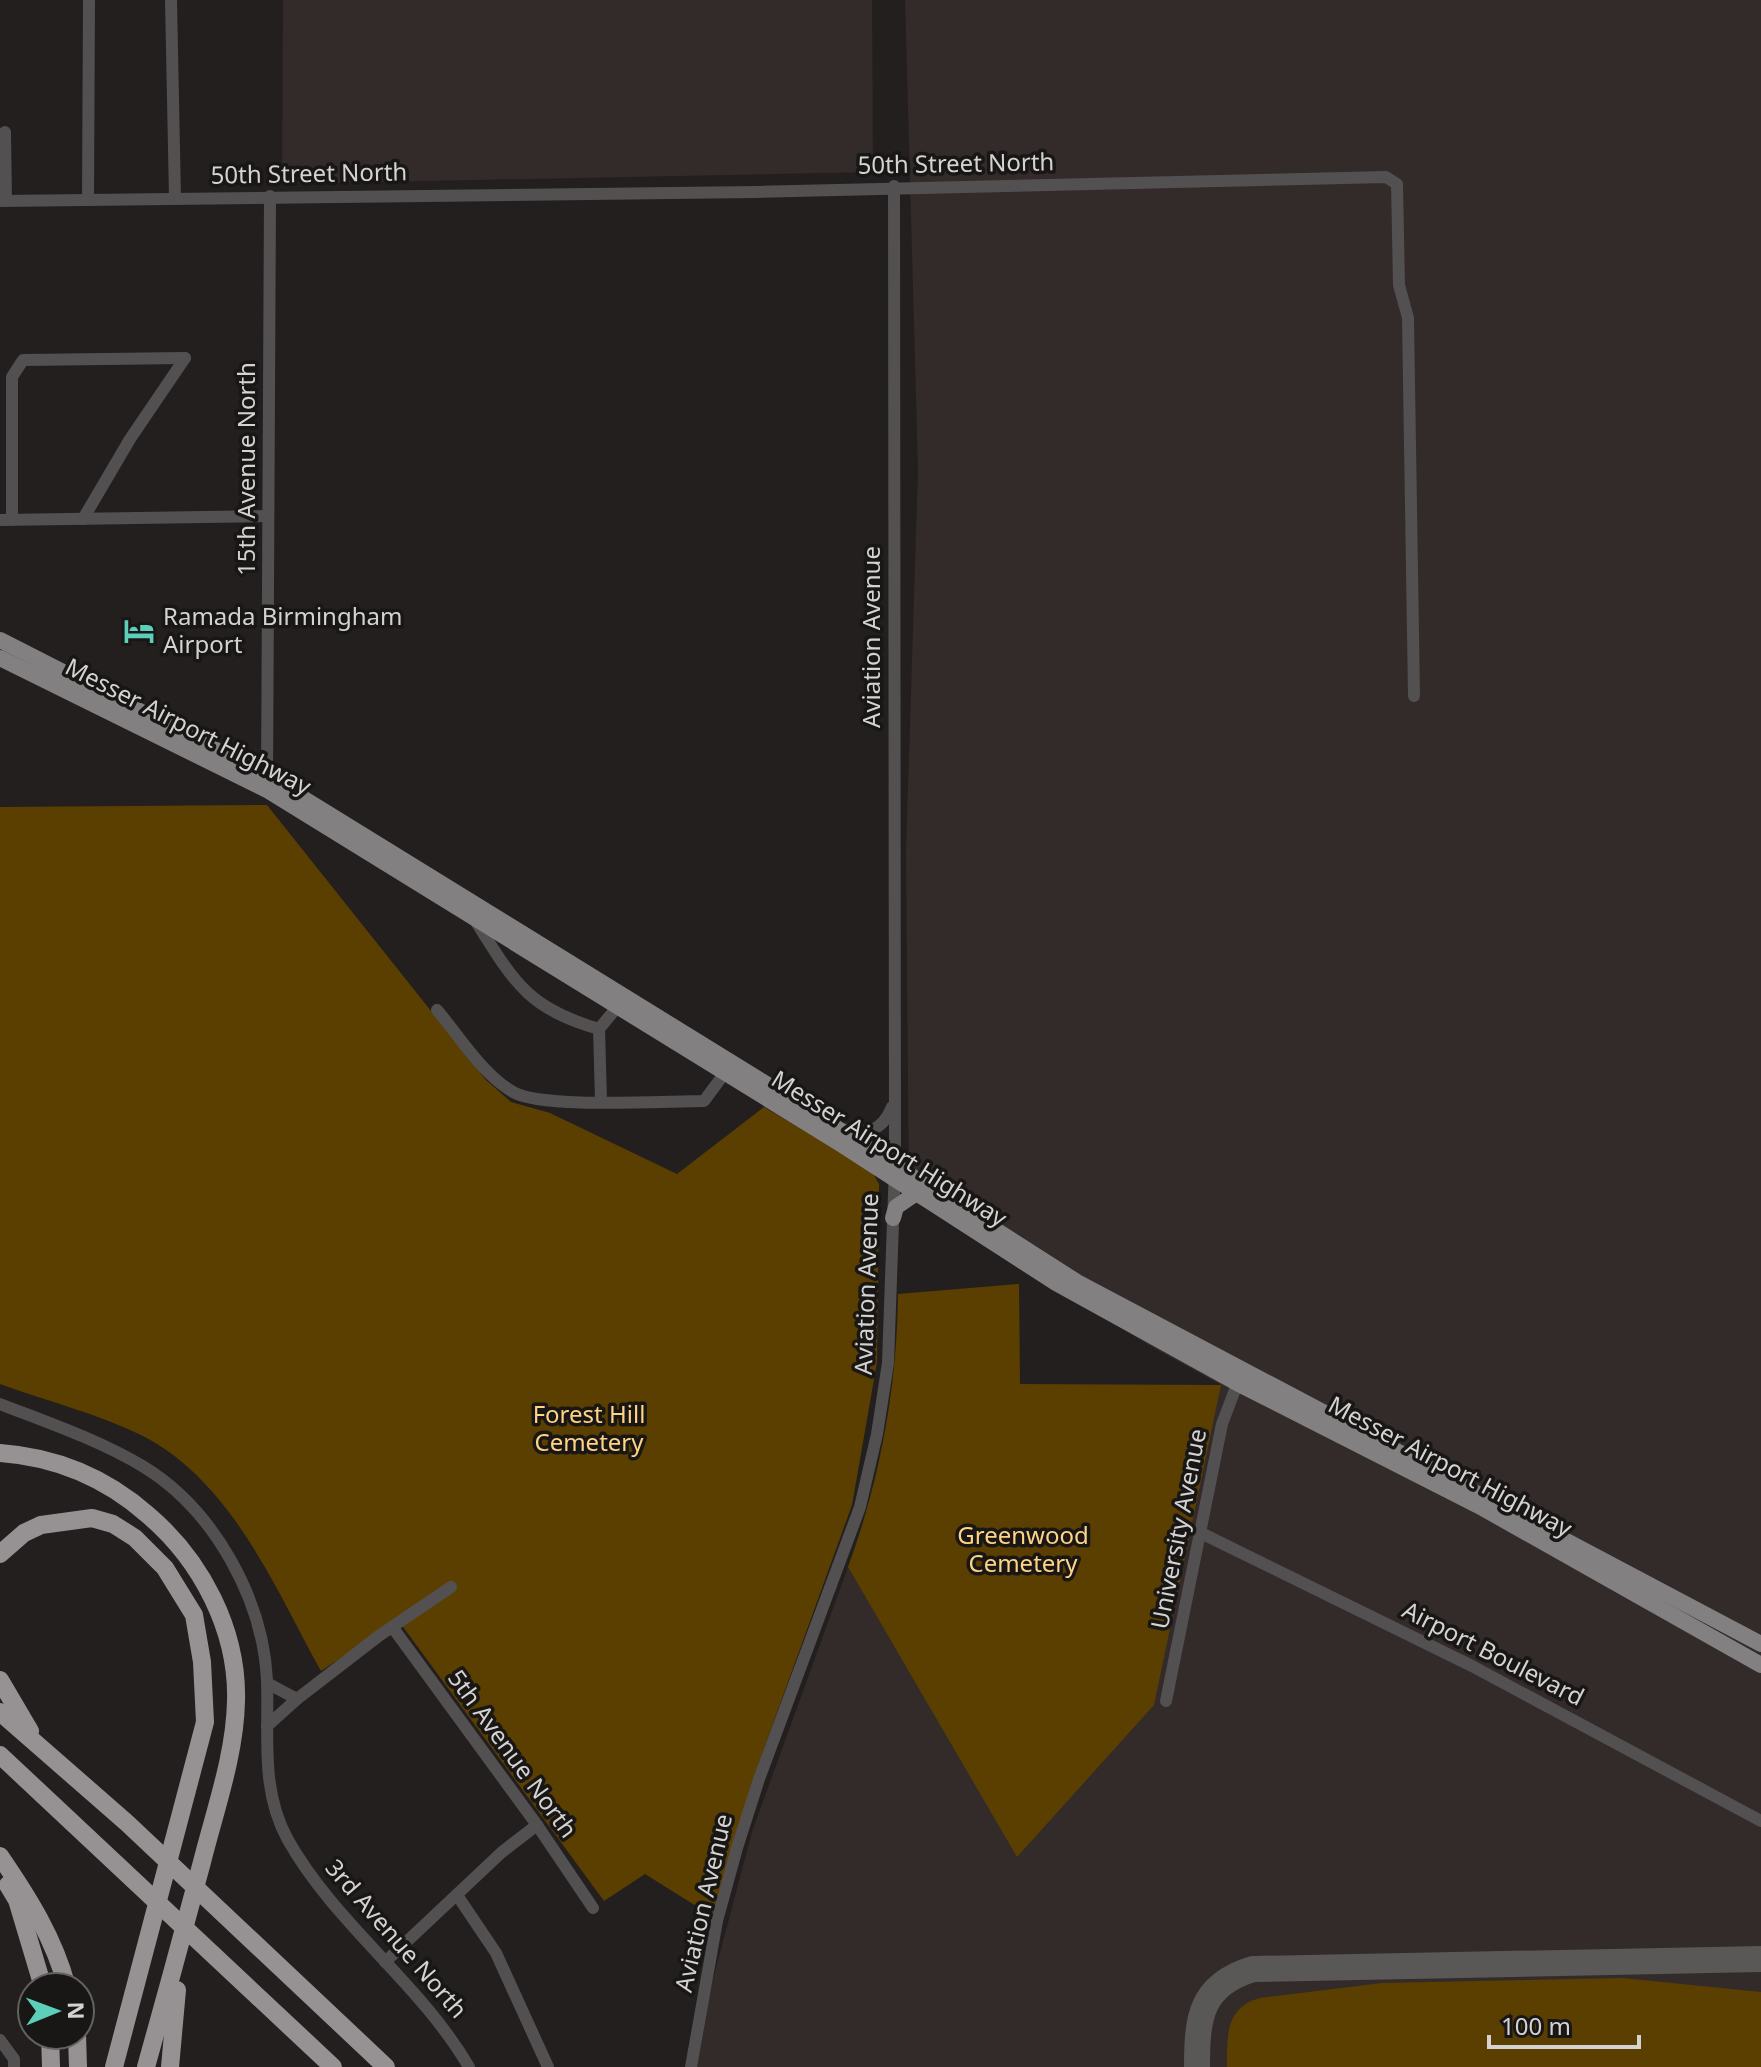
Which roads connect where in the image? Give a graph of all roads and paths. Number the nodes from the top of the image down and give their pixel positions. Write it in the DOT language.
graph roads {
  1 [pos="89,0"];
  2 [pos="171,0"];
  3 [pos="5,132"];
  4 [pos="894,186"];
  5 [pos="270,196"];
  6 [pos="175,198"];
  7 [pos="88,200"];
  8 [pos="3,201"];
  9 [pos="268,516"];
  10 [pos="83,519"];
  11 [pos="6,520"];
  12 [pos="0,640"];
  13 [pos="0,658"];
  14 [pos="1414,696"];
  15 [pos="267,783"];
  16 [pos="474,920"];
  17 [pos="620,1003"];
  18 [pos="437,1010"];
  19 [pos="599,1029"];
  20 [pos="724,1074"];
  21 [pos="895,1088"];
  22 [pos="601,1100"];
  23 [pos="837,1128"];
  24 [pos="894,1173"];
  25 [pos="915,1194"];
  26 [pos="893,1218"];
  27 [pos="1240,1376"];
  28 [pos="0,1404"];
  29 [pos="0,1453"];
  30 [pos="1201,1533"];
  31 [pos="0,1554"];
  32 [pos="451,1587"];
  33 [pos="393,1628"];
  34 [pos="1761,1644"];
  35 [pos="1761,1665"];
  36 [pos="0,1680"];
  37 [pos="267,1683"];
  38 [pos="297,1699"];
  39 [pos="1166,1701"];
  40 [pos="0,1712"];
  41 [pos="266,1726"];
  42 [pos="42,1750"];
  43 [pos="0,1755"];
  44 [pos="1761,1821"];
  45 [pos="537,1825"];
  46 [pos="0,1856"];
  47 [pos="0,1873"];
  48 [pos="457,1895"];
  49 [pos="593,1908"];
  50 [pos="182,1941"];
  51 [pos="385,1962"];
  52 [pos="38,1971"];
  53 [pos="63,1971"];
  54 [pos="0,2040"];
  55 [pos="14,2067"];
  56 [pos="114,2067"];
  57 [pos="146,2067"];
  58 [pos="170,2067"];
  59 [pos="333,2067"];
  60 [pos="386,2067"];
  61 [pos="469,2067"];
  62 [pos="548,2067"];
  63 [pos="691,2067"];
  1 -- 7 [label="street"];
  2 -- 6 [label="street"];
  3 -- 8 [label="street"];
  4 -- 5 [label="street, 50th Street North"];
  4 -- 14 [label="street, 50th Street North"];
  4 -- 21 [label="street, Aviation Avenue"];
  5 -- 6 [label="street, 50th Street North"];
  5 -- 9 [label="street, 15th Avenue North"];
  6 -- 7 [label="street, 50th Street North"];
  7 -- 8 [label="street, 50th Street North"];
  9 -- 10 [label="street"];
  9 -- 15 [label="street, 15th Avenue North"];
  10 -- 11 [label="street"];
  10 -- 11 [label="street"];
  12 -- 15 [label="main road, Messer Airport Highway"];
  13 -- 15 [label="main road, Messer Airport Highway"];
  15 -- 16 [label="main road, Messer Airport Highway"];
  15 -- 17 [label="main road, Messer Airport Highway"];
  16 -- 17 [label="main road, Messer Airport Highway"];
  16 -- 19 [label="street"];
  17 -- 19 [label="street"];
  17 -- 20 [label="main road, Messer Airport Highway"];
  17 -- 23 [label="main road, Messer Airport Highway"];
  18 -- 22 [label="street"];
  19 -- 22 [label="street"];
  20 -- 22 [label="street"];
  20 -- 24 [label="main road, Messer Airport Highway"];
  21 -- 23 [label="street"];
  21 -- 24 [label="street, Aviation Avenue"];
  23 -- 24 [label="main road, Messer Airport Highway"];
  24 -- 25 [label="main road, Messer Airport Highway"];
  24 -- 26 [label="street, Aviation Avenue"];
  24 -- 27 [label="main road, Messer Airport Highway"];
  25 -- 26 [label="main road"];
  25 -- 27 [label="main road, Messer Airport Highway"];
  26 -- 63 [label="street, Aviation Avenue"];
  27 -- 30 [label="street, University Avenue"];
  27 -- 34 [label="main road, Messer Airport Highway"];
  27 -- 35 [label="main road, Messer Airport Highway"];
  28 -- 37 [label="street, 3rd Avenue North"];
  29 -- 50 [label="highway"];
  30 -- 39 [label="street, University Avenue"];
  30 -- 44 [label="street, Airport Boulevard"];
  31 -- 56 [label="highway"];
  32 -- 33 [label="street"];
  33 -- 38 [label="street"];
  33 -- 45 [label="street, 5th Avenue North"];
  36 -- 42 [label="highway"];
  37 -- 38 [label="street"];
  37 -- 41 [label="street, 3rd Avenue North"];
  38 -- 41 [label="street"];
  40 -- 42 [label="highway"];
  41 -- 51 [label="street, 3rd Avenue North"];
  42 -- 60 [label="highway"];
  43 -- 59 [label="highway"];
  45 -- 48 [label="street"];
  45 -- 49 [label="street, 5th Avenue North"];
  46 -- 53 [label="highway"];
  47 -- 52 [label="highway"];
  48 -- 51 [label="street"];
  48 -- 62 [label="street"];
  50 -- 57 [label="highway"];
  50 -- 58 [label="highway"];
  51 -- 61 [label="street, 3rd Avenue North"];
  54 -- 55 [label="street"];
}
